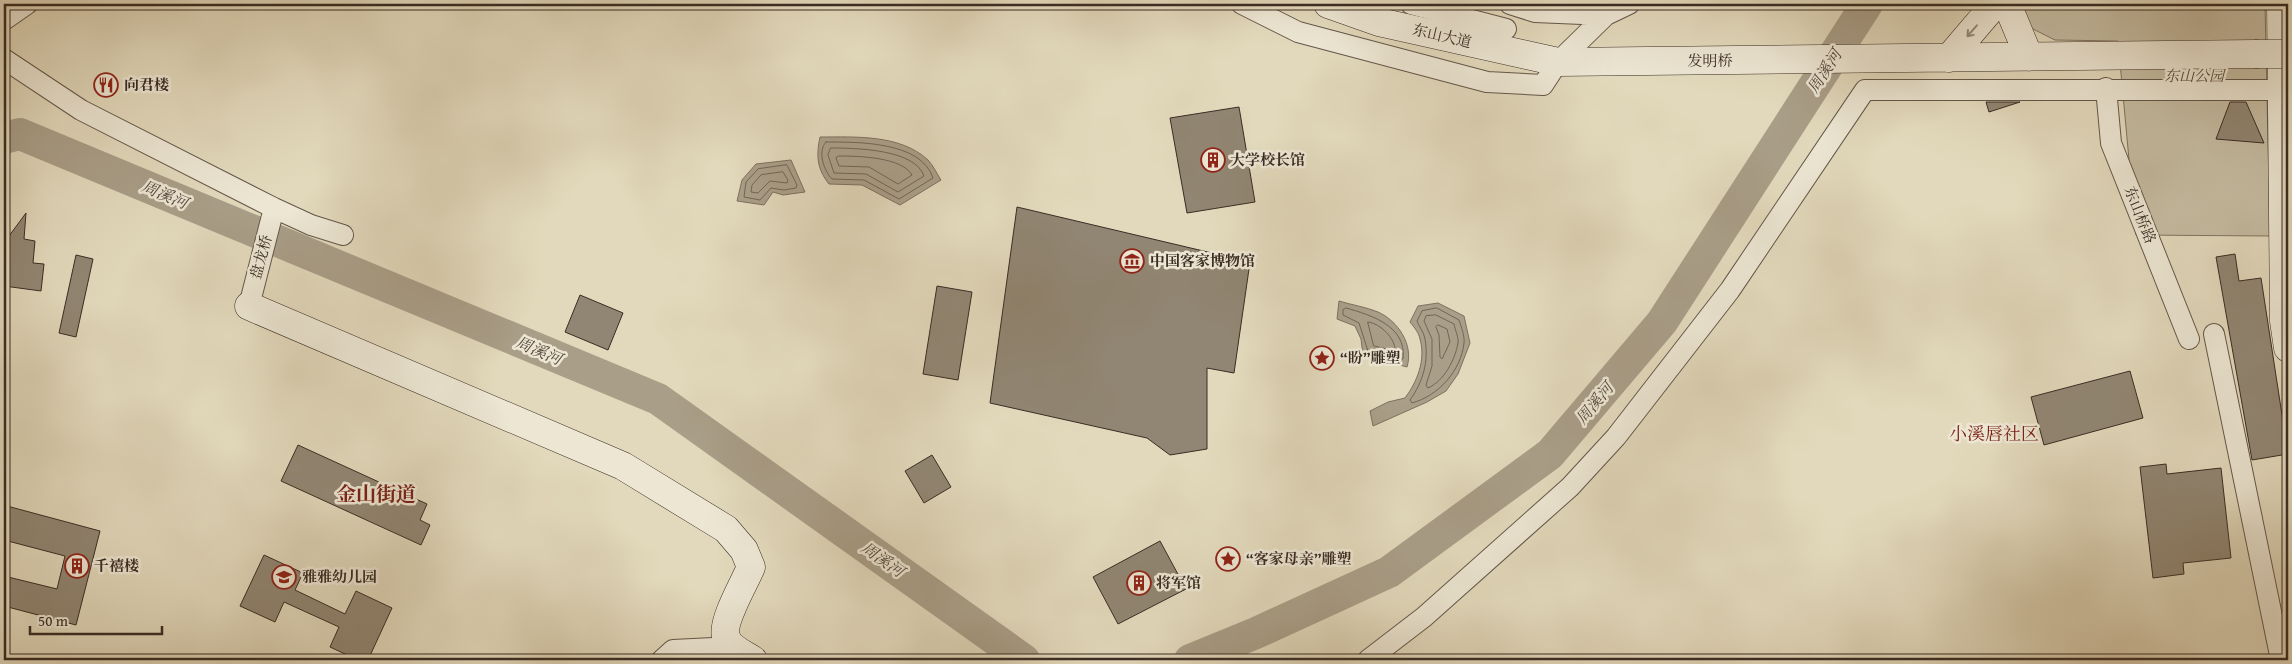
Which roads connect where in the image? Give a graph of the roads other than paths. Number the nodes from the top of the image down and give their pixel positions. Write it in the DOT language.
graph roads {
  1 [pos="27,4"];
  2 [pos="1242,4"];
  3 [pos="1328,4"];
  4 [pos="1411,4"];
  5 [pos="1510,4"];
  6 [pos="1629,4"];
  7 [pos="1996,4"];
  8 [pos="2007,4"];
  9 [pos="2281,4"];
  10 [pos="1606,14"];
  11 [pos="4,20"];
  12 [pos="1506,30"];
  13 [pos="2288,54"];
  14 [pos="2029,57"];
  15 [pos="1949,58"];
  16 [pos="4,59"];
  17 [pos="1558,62"];
  18 [pos="2106,88"];
  19 [pos="2283,90"];
  20 [pos="274,208"];
  21 [pos="343,235"];
  22 [pos="248,306"];
  23 [pos="2214,334"];
  24 [pos="2189,339"];
  25 [pos="2288,348"];
  26 [pos="743,654"];
  27 [pos="662,660"];
  28 [pos="1368,660"];
  29 [pos="2280,660"];
  1 -- 11 [label="street"];
  2 -- 17 [label="street"];
  3 -- 17 [label="main road, 东山大道"];
  4 -- 12 [label="street"];
  5 -- 10 [label="street"];
  6 -- 10 [label="street"];
  7 -- 15 [label="main road, one-way"];
  8 -- 14 [label="main road"];
  9 -- 19 [label="main road"];
  10 -- 17 [label="street"];
  13 -- 14 [label="main road, 发明桥, bridge"];
  14 -- 15 [label="main road, 发明桥"];
  15 -- 17 [label="main road, 发明桥"];
  16 -- 20 [label="street"];
  18 -- 19 [label="street"];
  18 -- 24 [label="street, 东山桥路"];
  18 -- 28 [label="street"];
  19 -- 25 [label="main road"];
  20 -- 21 [label="street"];
  20 -- 22 [label="street, 盘龙桥"];
  22 -- 26 [label="main road"];
  23 -- 29 [label="street"];
  26 -- 27 [label="street"];
}
